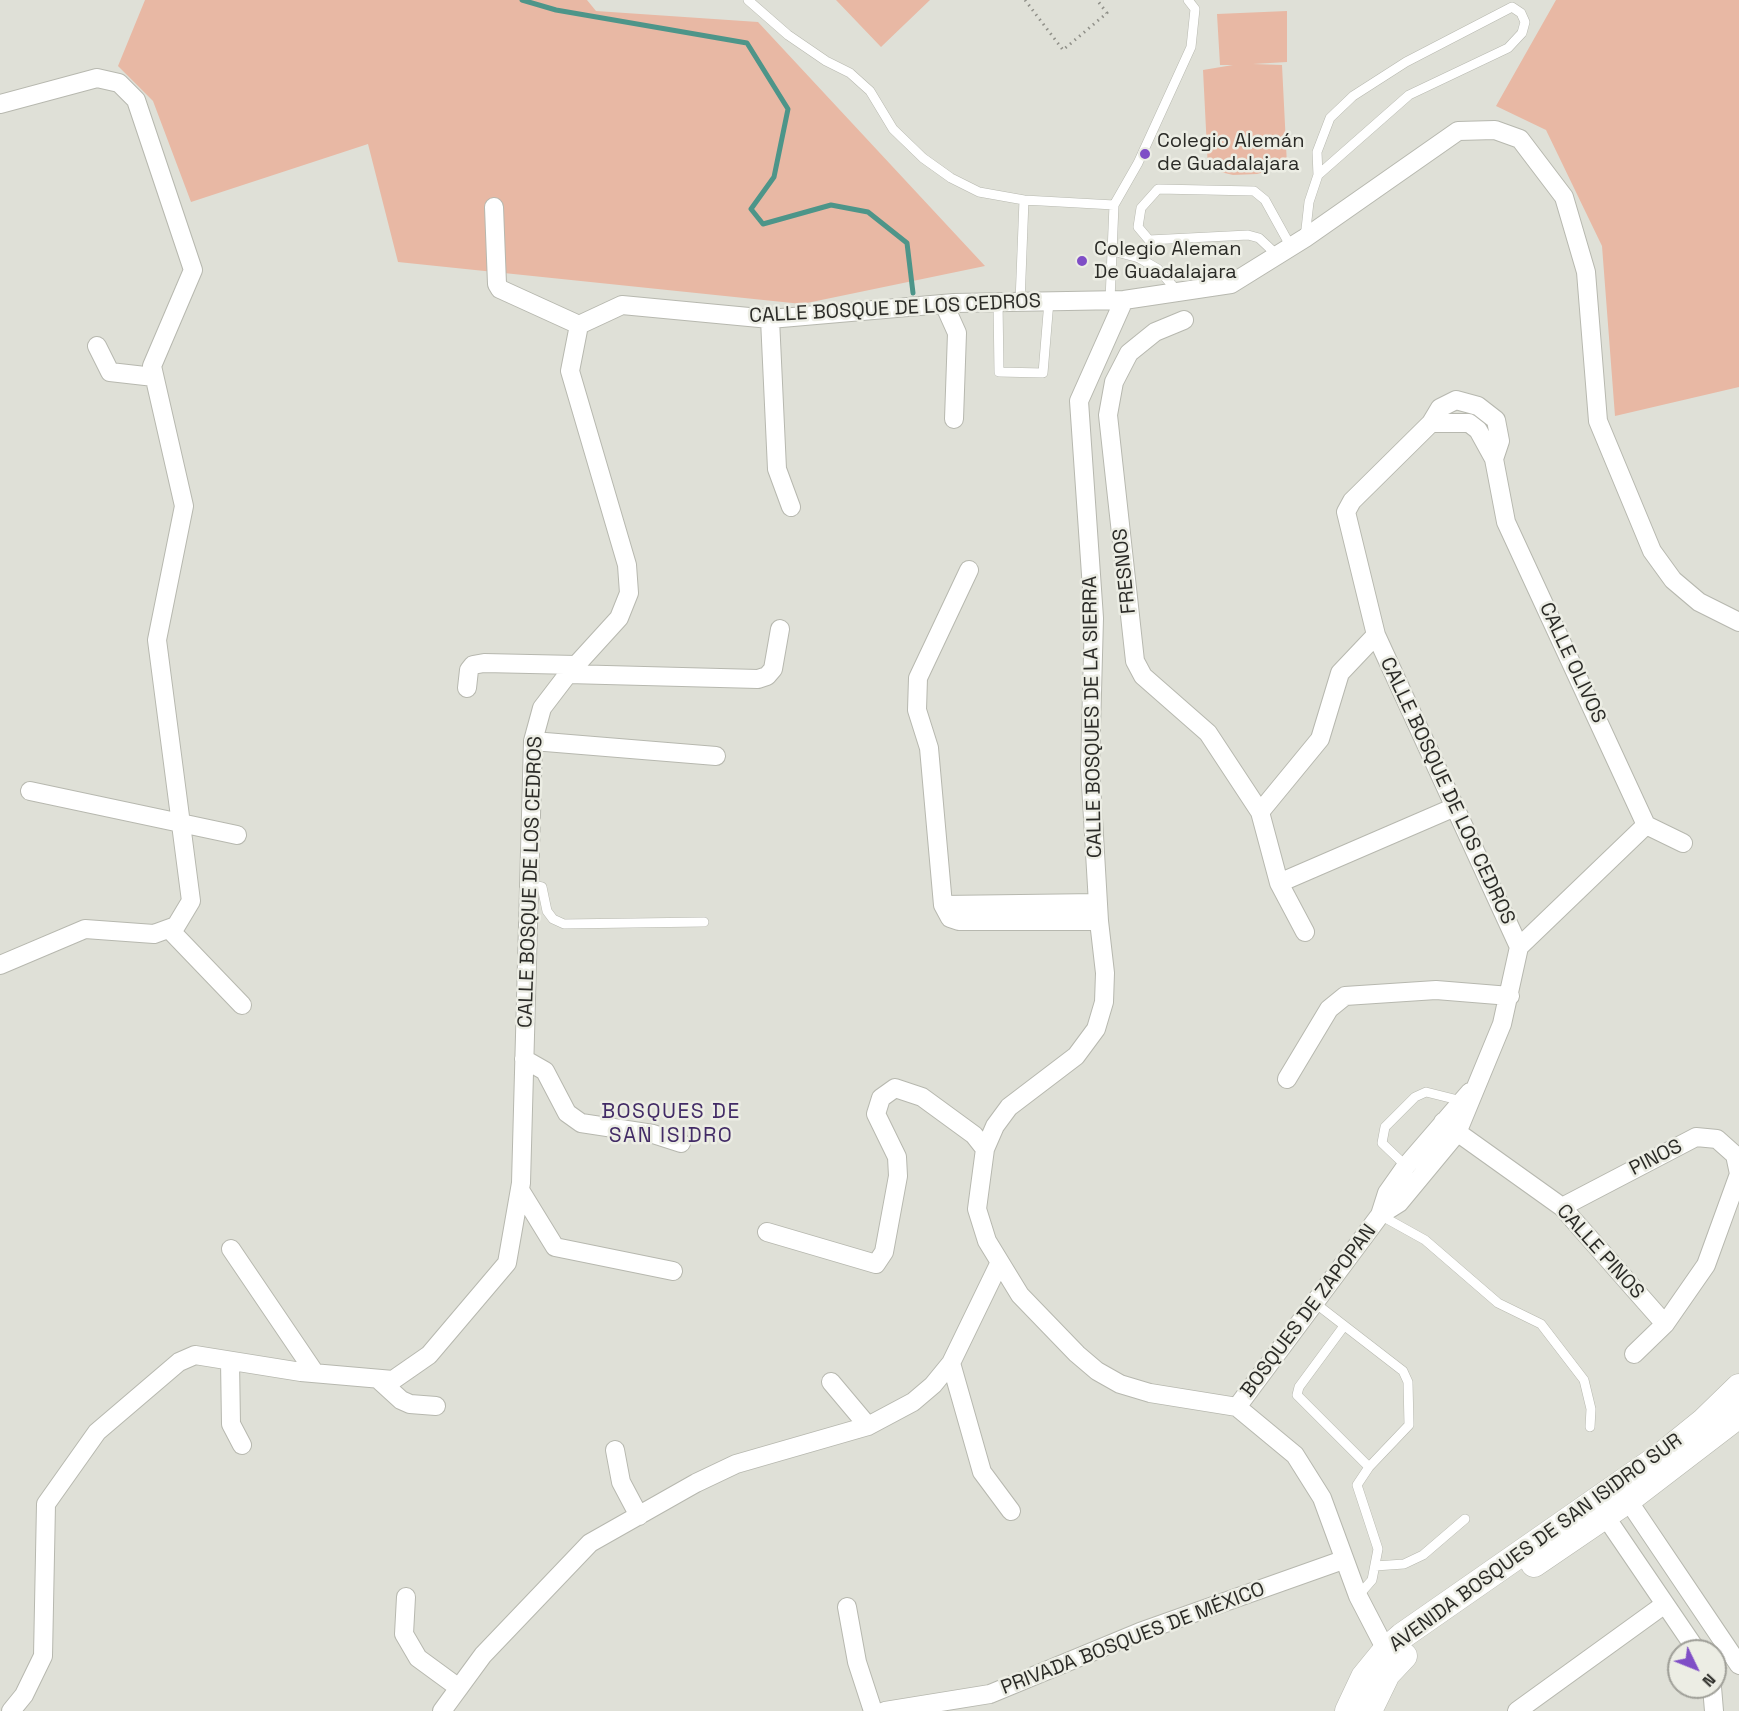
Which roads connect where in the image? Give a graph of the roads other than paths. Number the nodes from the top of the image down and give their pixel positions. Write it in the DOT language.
graph roads {
  1 [pos="748,0"];
  2 [pos="1188,0"];
  3 [pos="0,104"];
  4 [pos="1318,175"];
  5 [pos="1024,200"];
  6 [pos="1114,206"];
  7 [pos="494,207"];
  8 [pos="1291,246"];
  9 [pos="1113,251"];
  10 [pos="1178,292"];
  11 [pos="1117,300"];
  12 [pos="1049,301"];
  13 [pos="998,302"];
  14 [pos="1020,302"];
  15 [pos="944,303"];
  16 [pos="770,320"];
  17 [pos="1184,320"];
  18 [pos="579,325"];
  19 [pos="97,346"];
  20 [pos="154,377"];
  21 [pos="954,419"];
  22 [pos="1431,423"];
  23 [pos="791,507"];
  24 [pos="969,570"];
  25 [pos="1739,622"];
  26 [pos="780,628"];
  27 [pos="1376,635"];
  28 [pos="572,669"];
  29 [pos="467,688"];
  30 [pos="533,741"];
  31 [pos="716,756"];
  32 [pos="30,791"];
  33 [pos="1455,807"];
  34 [pos="1260,812"];
  35 [pos="181,823"];
  36 [pos="1646,825"];
  37 [pos="237,835"];
  38 [pos="1683,843"];
  39 [pos="1279,883"];
  40 [pos="528,884"];
  41 [pos="1098,912"];
  42 [pos="704,921"];
  43 [pos="169,929"];
  44 [pos="1305,932"];
  45 [pos="1518,947"];
  46 [pos="0,965"];
  47 [pos="1510,996"];
  48 [pos="242,1005"];
  49 [pos="524,1059"];
  50 [pos="1287,1079"];
  51 [pos="1466,1103"];
  52 [pos="1450,1127"];
  53 [pos="681,1143"];
  54 [pos="985,1149"];
  55 [pos="1406,1166"];
  56 [pos="520,1190"];
  57 [pos="1562,1207"];
  58 [pos="1380,1215"];
  59 [pos="767,1232"];
  60 [pos="231,1249"];
  61 [pos="999,1264"];
  62 [pos="673,1271"];
  63 [pos="1315,1304"];
  64 [pos="1665,1324"];
  65 [pos="1344,1326"];
  66 [pos="1634,1354"];
  67 [pos="230,1361"];
  68 [pos="951,1363"];
  69 [pos="315,1373"];
  70 [pos="378,1378"];
  71 [pos="831,1382"];
  72 [pos="1739,1387"];
  73 [pos="436,1406"];
  74 [pos="1237,1407"];
  75 [pos="1739,1415"];
  76 [pos="868,1426"];
  77 [pos="1590,1426"];
  78 [pos="242,1445"];
  79 [pos="615,1450"];
  80 [pos="1369,1467"];
  81 [pos="1623,1493"];
  82 [pos="1599,1508"];
  83 [pos="1011,1510"];
  84 [pos="639,1516"];
  85 [pos="1465,1520"];
  86 [pos="1343,1560"];
  87 [pos="1375,1566"];
  88 [pos="1358,1596"];
  89 [pos="406,1597"];
  90 [pos="1665,1604"];
  91 [pos="847,1607"];
  92 [pos="1689,1639"];
  93 [pos="1732,1648"];
  94 [pos="1392,1656"];
  95 [pos="1739,1665"];
  96 [pos="459,1688"];
  97 [pos="11,1711"];
  98 [pos="442,1711"];
  99 [pos="873,1711"];
  100 [pos="885,1711"];
  101 [pos="1348,1711"];
  102 [pos="1369,1711"];
  103 [pos="1517,1711"];
  1 -- 5 [label="lane"];
  2 -- 6 [label="lane"];
  3 -- 20 [label="street"];
  4 -- 4 [label="lane"];
  4 -- 8 [label="lane"];
  5 -- 6 [label="lane"];
  5 -- 14 [label="lane"];
  6 -- 9 [label="lane"];
  7 -- 18 [label="street"];
  8 -- 8 [label="lane"];
  8 -- 10 [label="street, CALLE BOSQUE DE LOS CEDROS"];
  8 -- 25 [label="street, CALLE BOSQUE DE LOS CEDROS"];
  9 -- 10 [label="lane"];
  9 -- 11 [label="lane"];
  10 -- 11 [label="street, CALLE BOSQUE DE LOS CEDROS"];
  11 -- 12 [label="street, CALLE BOSQUE DE LOS CEDROS"];
  11 -- 41 [label="street, CALLE BOSQUES DE LA SIERRA"];
  12 -- 13 [label="lane"];
  12 -- 14 [label="street, CALLE BOSQUE DE LOS CEDROS"];
  13 -- 14 [label="street, CALLE BOSQUE DE LOS CEDROS"];
  13 -- 15 [label="street, CALLE BOSQUE DE LOS CEDROS"];
  15 -- 16 [label="street, CALLE BOSQUE DE LOS CEDROS"];
  15 -- 21 [label="street"];
  16 -- 18 [label="street, CALLE BOSQUE DE LOS CEDROS"];
  16 -- 23 [label="street"];
  17 -- 34 [label="street, FRESNOS"];
  18 -- 28 [label="street, CALLE BOSQUE DE LOS CEDROS"];
  19 -- 20 [label="street"];
  20 -- 35 [label="street"];
  22 -- 27 [label="street, CALLE BOSQUE DE LOS CEDROS"];
  22 -- 36 [label="street, CALLE OLIVOS"];
  24 -- 41 [label="street"];
  26 -- 28 [label="street"];
  27 -- 33 [label="street, CALLE BOSQUE DE LOS CEDROS"];
  27 -- 34 [label="street"];
  28 -- 29 [label="street"];
  28 -- 30 [label="street, CALLE BOSQUE DE LOS CEDROS"];
  30 -- 31 [label="street"];
  30 -- 40 [label="street, CALLE BOSQUE DE LOS CEDROS"];
  32 -- 35 [label="street"];
  33 -- 39 [label="street"];
  33 -- 45 [label="street, CALLE BOSQUE DE LOS CEDROS"];
  34 -- 39 [label="street, FRESNOS"];
  35 -- 37 [label="street"];
  35 -- 43 [label="street"];
  36 -- 38 [label="street"];
  36 -- 45 [label="street"];
  39 -- 44 [label="street, FRESNOS"];
  40 -- 42 [label="lane"];
  40 -- 49 [label="street, CALLE BOSQUE DE LOS CEDROS"];
  41 -- 54 [label="street, CALLE BOSQUES DE LA SIERRA"];
  43 -- 46 [label="street"];
  43 -- 48 [label="street"];
  45 -- 47 [label="street, BOSQUES DE ZAPOPAN"];
  47 -- 50 [label="street"];
  47 -- 51 [label="street, BOSQUES DE ZAPOPAN"];
  49 -- 53 [label="street"];
  49 -- 56 [label="street, CALLE BOSQUE DE LOS CEDROS"];
  51 -- 52 [label="street, BOSQUES DE ZAPOPAN"];
  51 -- 55 [label="lane"];
  52 -- 55 [label="street, BOSQUES DE ZAPOPAN"];
  52 -- 57 [label="street, CALLE PINOS"];
  52 -- 58 [label="street, BOSQUES DE ZAPOPAN"];
  54 -- 59 [label="street"];
  54 -- 61 [label="street, CALLE BOSQUES DE LA SIERRA"];
  55 -- 58 [label="street, BOSQUES DE ZAPOPAN"];
  56 -- 62 [label="street"];
  56 -- 70 [label="street, CALLE BOSQUE DE LOS CEDROS"];
  57 -- 64 [label="street, CALLE PINOS"];
  57 -- 64 [label="street, PINOS"];
  58 -- 63 [label="street, BOSQUES DE ZAPOPAN"];
  58 -- 77 [label="lane"];
  60 -- 69 [label="street"];
  61 -- 68 [label="street"];
  61 -- 74 [label="street, CALLE BOSQUES DE LA SIERRA"];
  63 -- 65 [label="lane"];
  63 -- 74 [label="street, BOSQUES DE ZAPOPAN"];
  64 -- 66 [label="street, PINOS"];
  65 -- 80 [label="lane"];
  65 -- 80 [label="lane"];
  67 -- 69 [label="street, CALLE BOSQUE DE LOS CEDROS"];
  67 -- 78 [label="street"];
  67 -- 97 [label="street, CALLE BOSQUE DE LOS CEDROS"];
  68 -- 76 [label="street"];
  68 -- 83 [label="street"];
  69 -- 70 [label="street, CALLE BOSQUE DE LOS CEDROS"];
  70 -- 73 [label="street"];
  71 -- 76 [label="street"];
  72 -- 81 [label="main road, AVENIDA BOSQUES DE SAN ISIDRO SUR"];
  74 -- 86 [label="street, CALLE BOSQUES DE LA SIERRA"];
  75 -- 81 [label="main road, AVENIDA BOSQUES DE SAN ISIDRO SUR"];
  76 -- 84 [label="street"];
  79 -- 84 [label="street"];
  80 -- 87 [label="lane"];
  81 -- 82 [label="main road, AVENIDA BOSQUES DE SAN ISIDRO SUR"];
  81 -- 93 [label="street"];
  82 -- 90 [label="street"];
  82 -- 94 [label="main road, AVENIDA BOSQUES DE SAN ISIDRO SUR"];
  84 -- 96 [label="street"];
  85 -- 87 [label="lane"];
  86 -- 88 [label="street, CALLE BOSQUES DE LA SIERRA"];
  86 -- 100 [label="street, PRIVADA BOSQUES DE MÉXICO"];
  87 -- 88 [label="lane"];
  88 -- 94 [label="street, CALLE BOSQUES DE LA SIERRA"];
  89 -- 96 [label="street"];
  90 -- 92 [label="street"];
  90 -- 103 [label="street"];
  91 -- 99 [label="street"];
  93 -- 95 [label="street"];
  94 -- 101 [label="main road, AVENIDA BOSQUES DE SAN ISIDRO SUR"];
  94 -- 102 [label="main road, AVENIDA BOSQUES DE SAN ISIDRO SUR"];
  96 -- 98 [label="street"];
}
